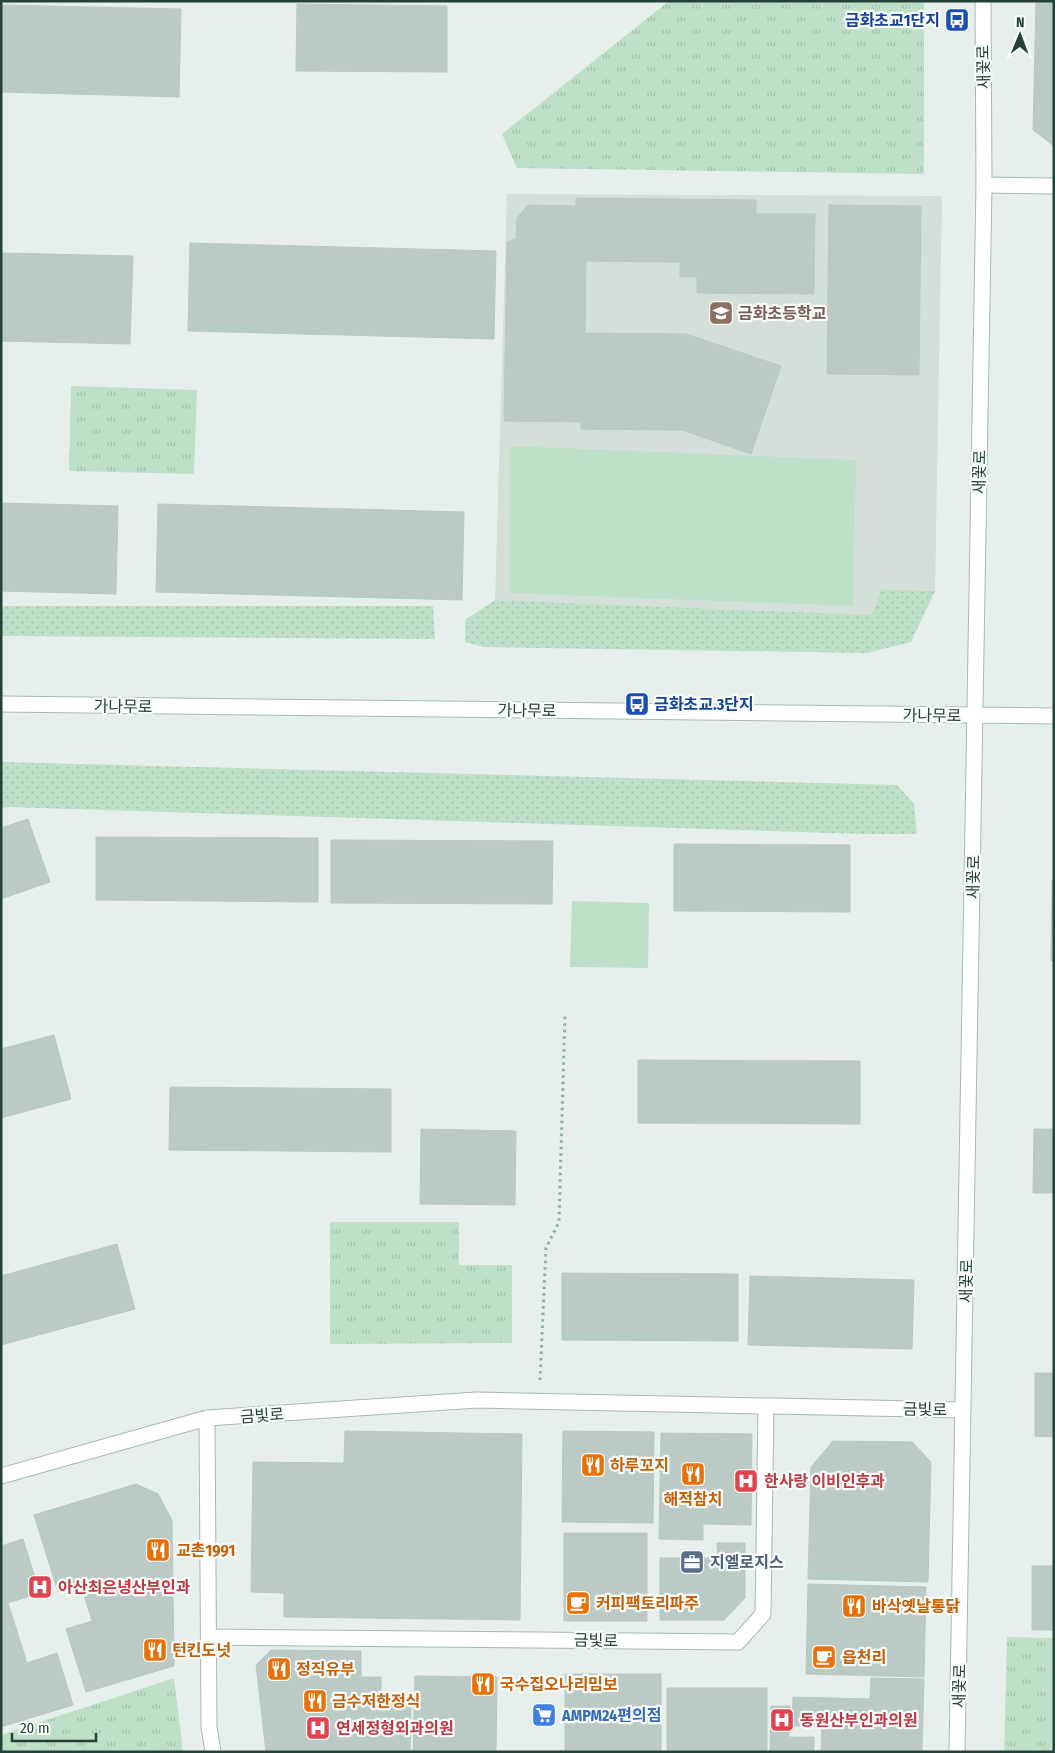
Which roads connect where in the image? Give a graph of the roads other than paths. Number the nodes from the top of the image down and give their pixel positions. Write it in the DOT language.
graph roads {
  1 [pos="983,1"];
  2 [pos="984,186"];
  3 [pos="1054,186"];
  4 [pos="1,704"];
  5 [pos="975,715"];
  6 [pos="1054,716"];
  7 [pos="766,1406"];
  8 [pos="963,1410"];
  9 [pos="207,1418"];
  10 [pos="1,1476"];
  11 [pos="209,1637"];
  12 [pos="213,1752"];
  13 [pos="957,1752"];
  1 -- 2 [label="street, 새꽃로"];
  2 -- 3 [label="street"];
  2 -- 5 [label="street, 새꽃로"];
  4 -- 5 [label="street, 가나무로"];
  5 -- 6 [label="street, 가나무로"];
  5 -- 8 [label="street, 새꽃로"];
  7 -- 8 [label="street, 금빛로"];
  7 -- 9 [label="street, 금빛로"];
  7 -- 11 [label="street, 금빛로"];
  8 -- 13 [label="street, 새꽃로"];
  9 -- 10 [label="street, 금빛로"];
  9 -- 11 [label="street"];
  11 -- 12 [label="street"];
}
